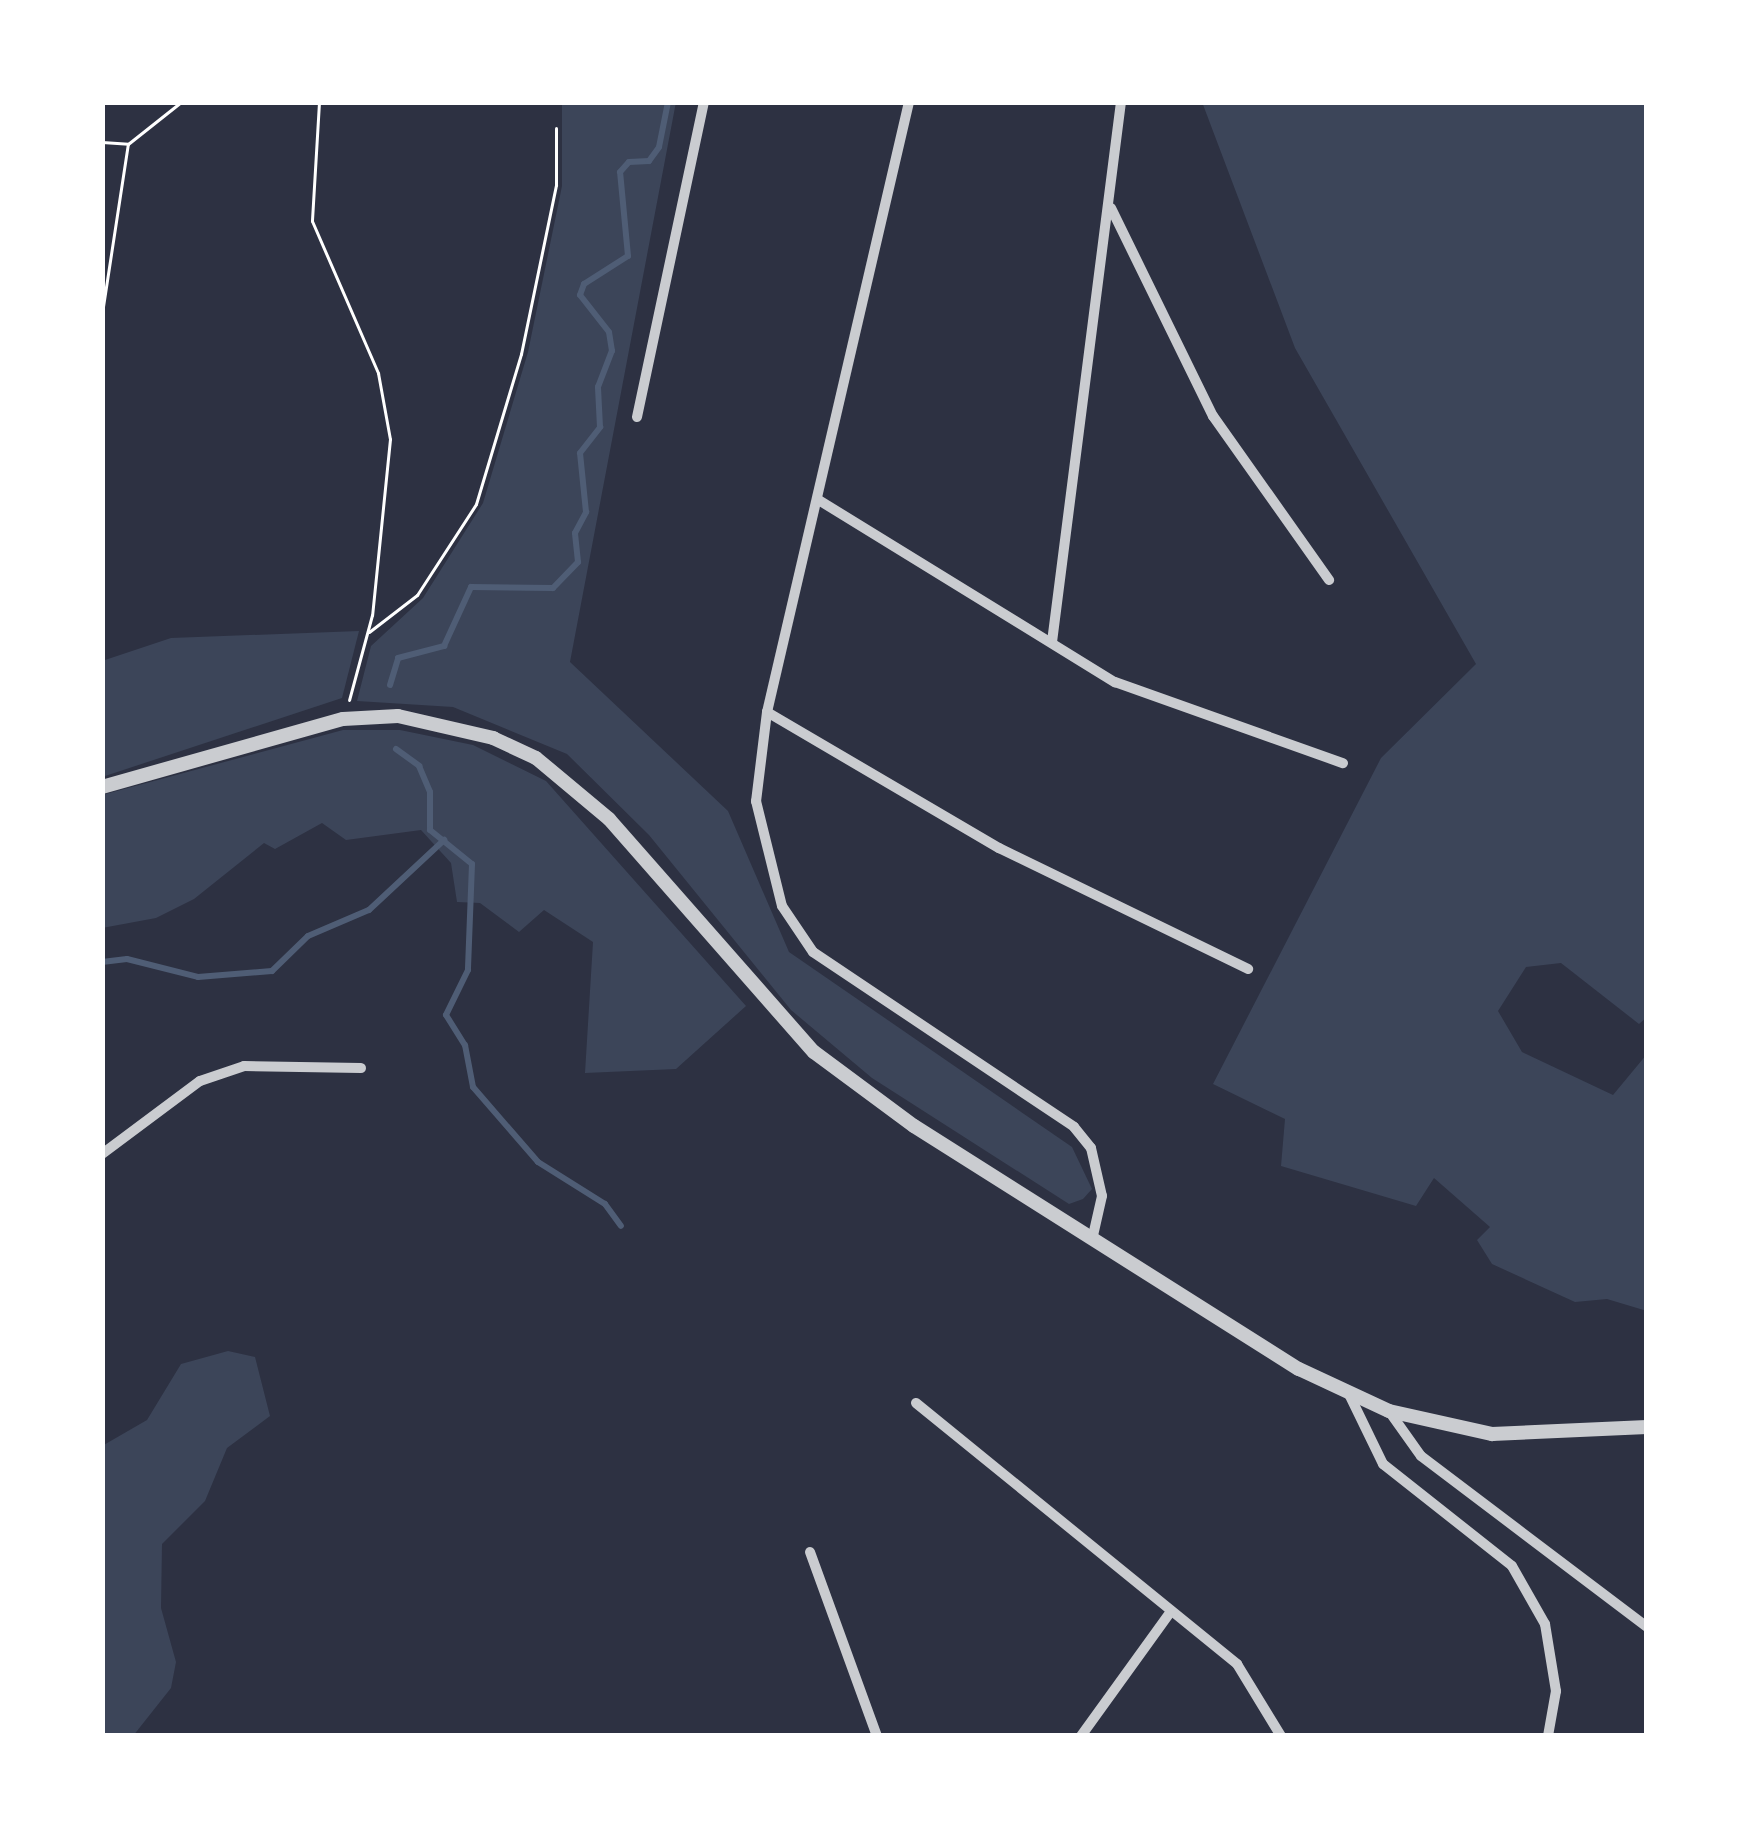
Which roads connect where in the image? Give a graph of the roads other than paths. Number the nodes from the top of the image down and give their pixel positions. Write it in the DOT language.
graph roads {
  1 [pos="704,102"];
  2 [pos="909,102"];
  3 [pos="1121,102"];
  4 [pos="1110,205"];
  5 [pos="637,417"];
  6 [pos="817,499"];
  7 [pos="1328,580"];
  8 [pos="1052,642"];
  9 [pos="766,712"];
  10 [pos="1343,763"];
  11 [pos="102,788"];
  12 [pos="1248,969"];
  13 [pos="362,1067"];
  14 [pos="102,1154"];
  15 [pos="1092,1240"];
  16 [pos="1349,1394"];
  17 [pos="916,1403"];
  18 [pos="1389,1411"];
  19 [pos="1647,1427"];
  20 [pos="810,1552"];
  21 [pos="1171,1611"];
  22 [pos="1647,1627"];
  23 [pos="877,1736"];
  24 [pos="1081,1736"];
  25 [pos="1281,1736"];
  26 [pos="1548,1736"];
  1 -- 5 [label="street"];
  2 -- 6 [label="street"];
  3 -- 4 [label="street"];
  4 -- 7 [label="street"];
  4 -- 8 [label="street"];
  6 -- 8 [label="street"];
  6 -- 9 [label="street"];
  8 -- 10 [label="street"];
  9 -- 12 [label="street"];
  9 -- 15 [label="street"];
  11 -- 15 [label="street"];
  13 -- 14 [label="street"];
  15 -- 16 [label="street"];
  16 -- 18 [label="street"];
  16 -- 26 [label="street"];
  17 -- 21 [label="street"];
  18 -- 19 [label="street"];
  18 -- 22 [label="street"];
  20 -- 23 [label="street"];
  21 -- 24 [label="street"];
  21 -- 25 [label="street"];
}
